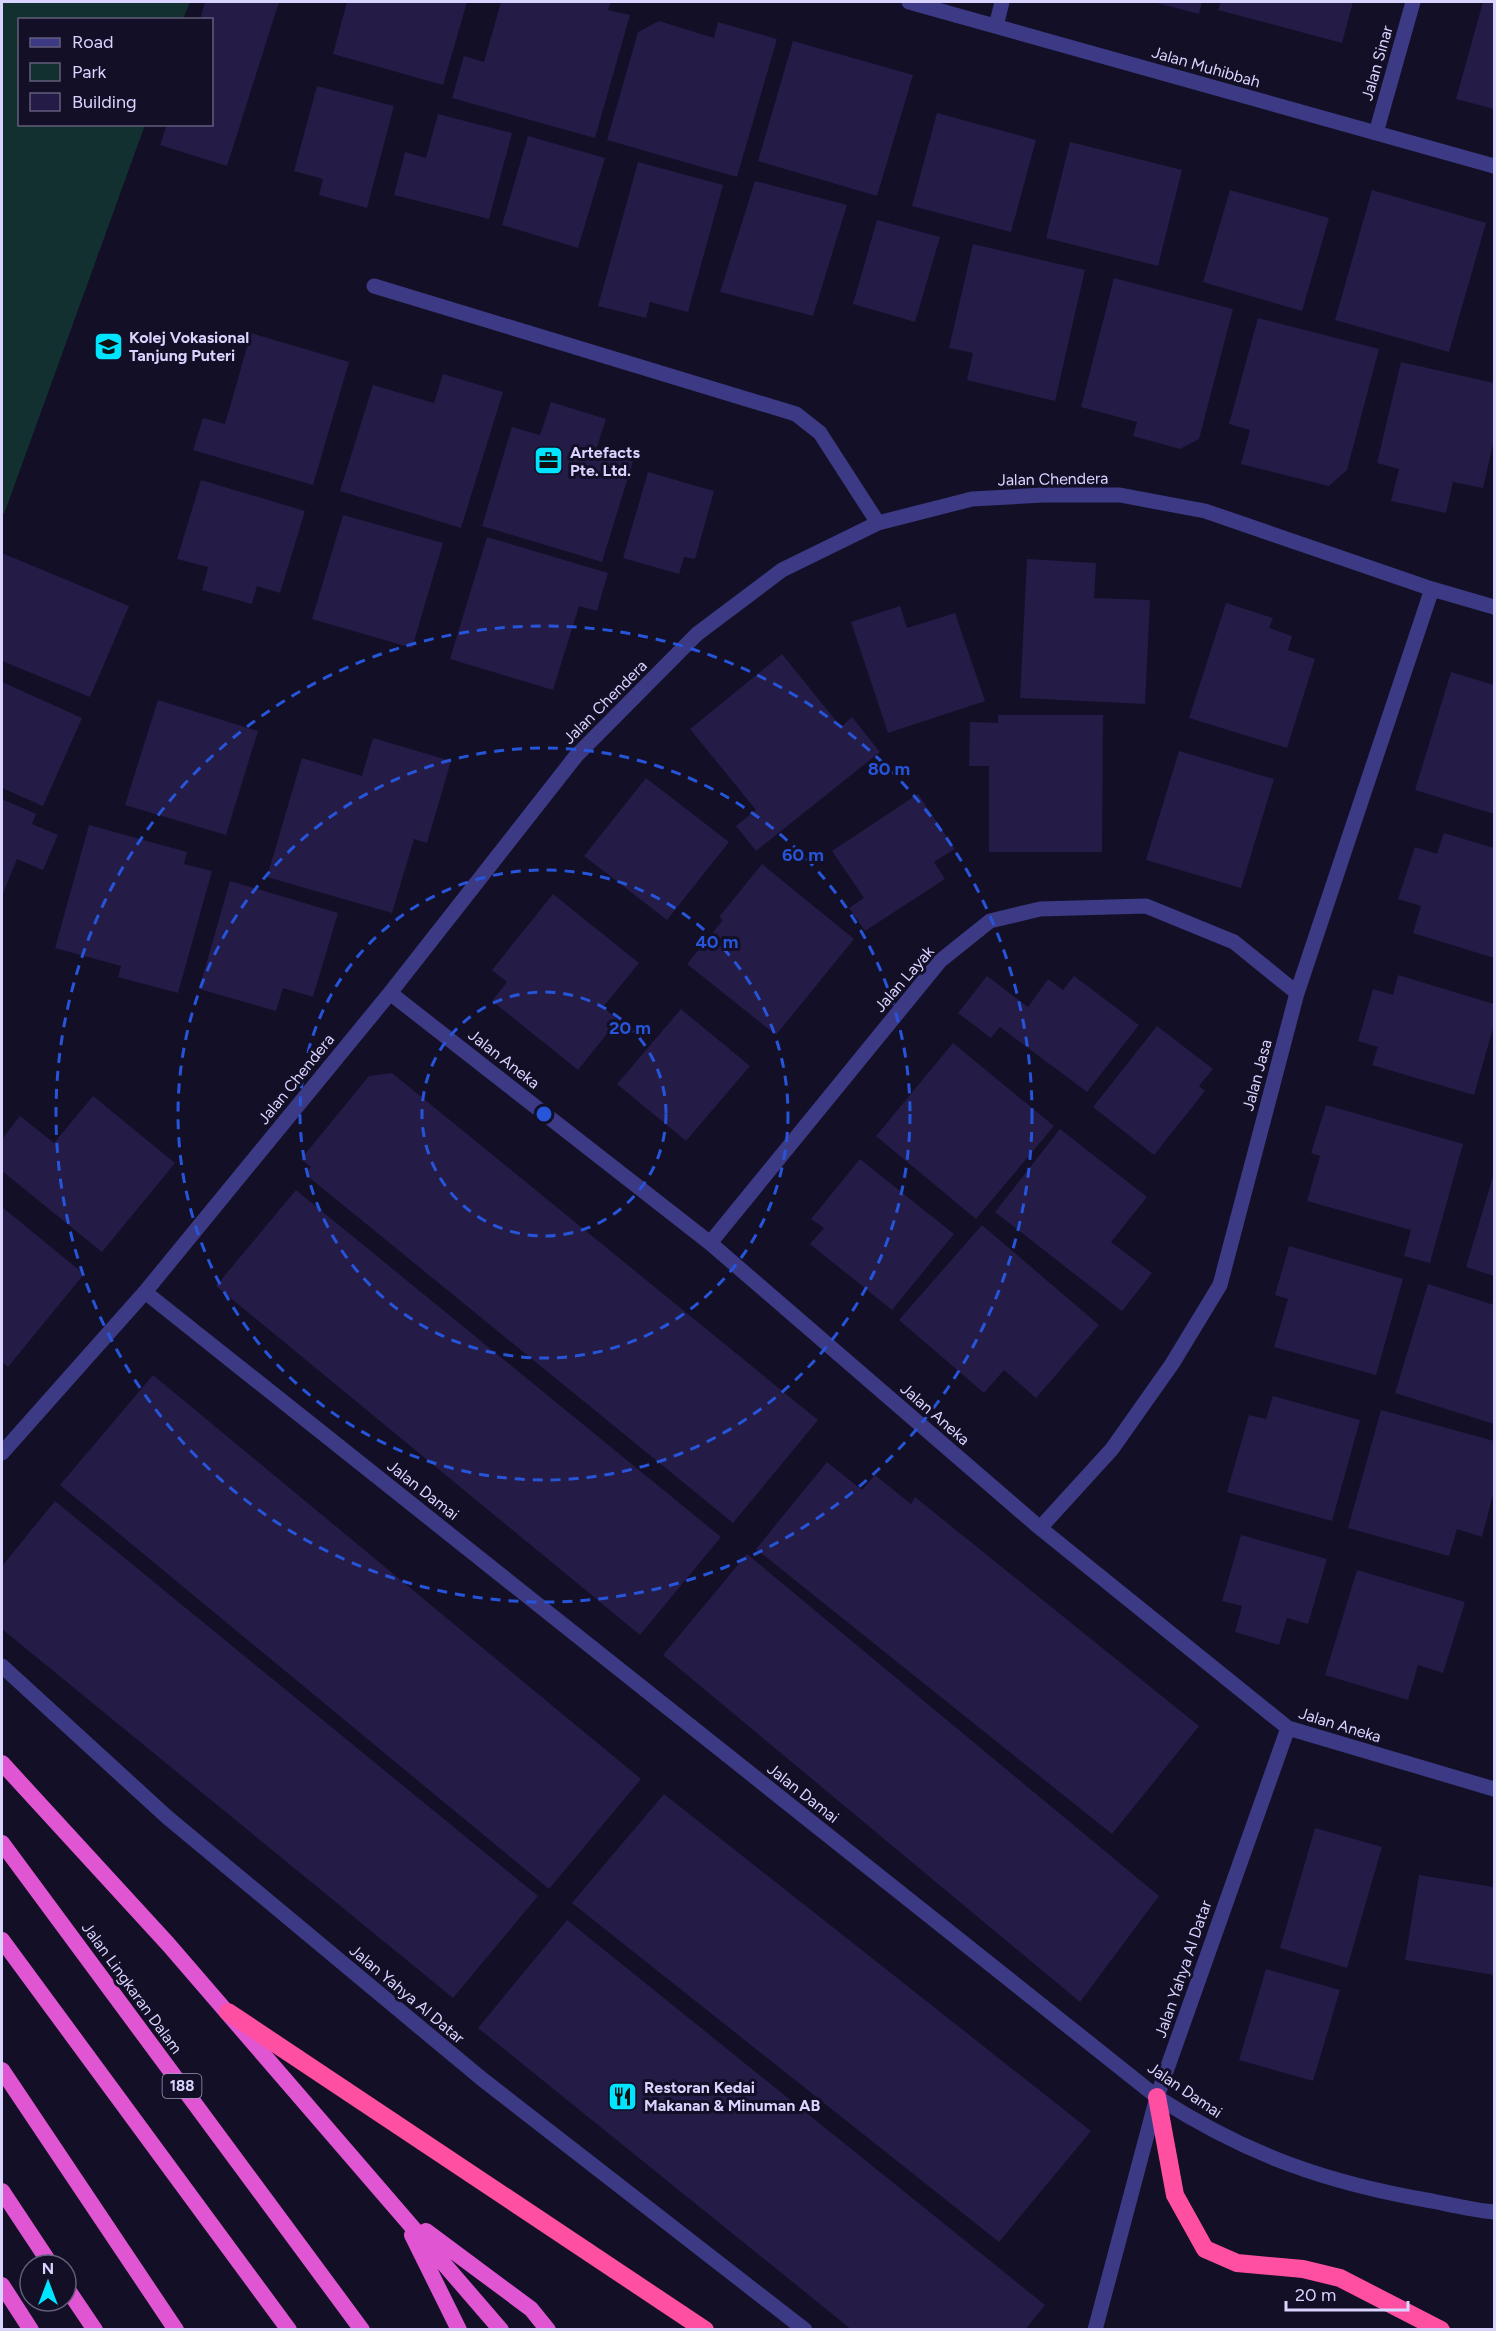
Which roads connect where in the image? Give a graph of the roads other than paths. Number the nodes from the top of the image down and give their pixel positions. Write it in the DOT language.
graph roads {
  1 [pos="909,2"];
  2 [pos="1002,2"];
  3 [pos="1413,2"];
  4 [pos="996,26"];
  5 [pos="1376,134"];
  6 [pos="1494,166"];
  7 [pos="374,286"];
  8 [pos="878,523"];
  9 [pos="1432,589"];
  10 [pos="1494,607"];
  11 [pos="390,993"];
  12 [pos="1297,993"];
  13 [pos="710,1243"];
  14 [pos="145,1292"];
  15 [pos="2,1453"];
  16 [pos="1040,1528"];
  17 [pos="2,1666"];
  18 [pos="1288,1728"];
  19 [pos="2,1763"];
  20 [pos="1494,1789"];
  21 [pos="2,1843"];
  22 [pos="2,1940"];
  23 [pos="228,2012"];
  24 [pos="2,2070"];
  25 [pos="1157,2097"];
  26 [pos="2,2192"];
  27 [pos="1494,2212"];
  28 [pos="401,2213"];
  29 [pos="43,2253"];
  30 [pos="2,2285"];
  31 [pos="78,2305"];
  32 [pos="31,2330"];
  33 [pos="95,2330"];
  34 [pos="176,2330"];
  35 [pos="289,2330"];
  36 [pos="362,2330"];
  37 [pos="459,2330"];
  38 [pos="501,2330"];
  39 [pos="548,2330"];
  40 [pos="705,2330"];
  41 [pos="806,2330"];
  42 [pos="1095,2330"];
  43 [pos="1441,2330"];
  1 -- 4 [label="street, Jalan Muhibbah"];
  2 -- 4 [label="street"];
  3 -- 5 [label="street, Jalan Sinar"];
  4 -- 5 [label="street, Jalan Muhibbah"];
  5 -- 6 [label="street, Jalan Muhibbah"];
  7 -- 8 [label="street"];
  8 -- 9 [label="street, Jalan Chendera"];
  8 -- 11 [label="street, Jalan Chendera"];
  9 -- 10 [label="street, Jalan Chendera"];
  9 -- 12 [label="street, Jalan Jasa"];
  11 -- 13 [label="street, Jalan Aneka"];
  11 -- 14 [label="street, Jalan Chendera"];
  12 -- 13 [label="street, Jalan Layak"];
  12 -- 16 [label="street, Jalan Jasa"];
  13 -- 16 [label="street, Jalan Aneka"];
  14 -- 15 [label="street, Jalan Chendera"];
  14 -- 25 [label="street, Jalan Damai"];
  16 -- 18 [label="street, Jalan Aneka"];
  17 -- 41 [label="street, Jalan Yahya Al Datar"];
  18 -- 20 [label="street, Jalan Aneka"];
  18 -- 25 [label="street, Jalan Yahya Al Datar"];
  19 -- 23 [label="highway"];
  21 -- 36 [label="highway, Jalan Lingkaran Dalam / 188"];
  22 -- 35 [label="highway"];
  23 -- 28 [label="highway"];
  23 -- 40 [label="highway"];
  24 -- 34 [label="highway"];
  25 -- 27 [label="street, Jalan Damai"];
  25 -- 42 [label="street, Jalan Yahya Al Datar"];
  25 -- 43 [label="highway"];
  26 -- 29 [label="highway"];
  28 -- 37 [label="highway"];
  28 -- 38 [label="highway"];
  28 -- 39 [label="highway"];
  30 -- 32 [label="highway"];
  31 -- 33 [label="highway"];
}
